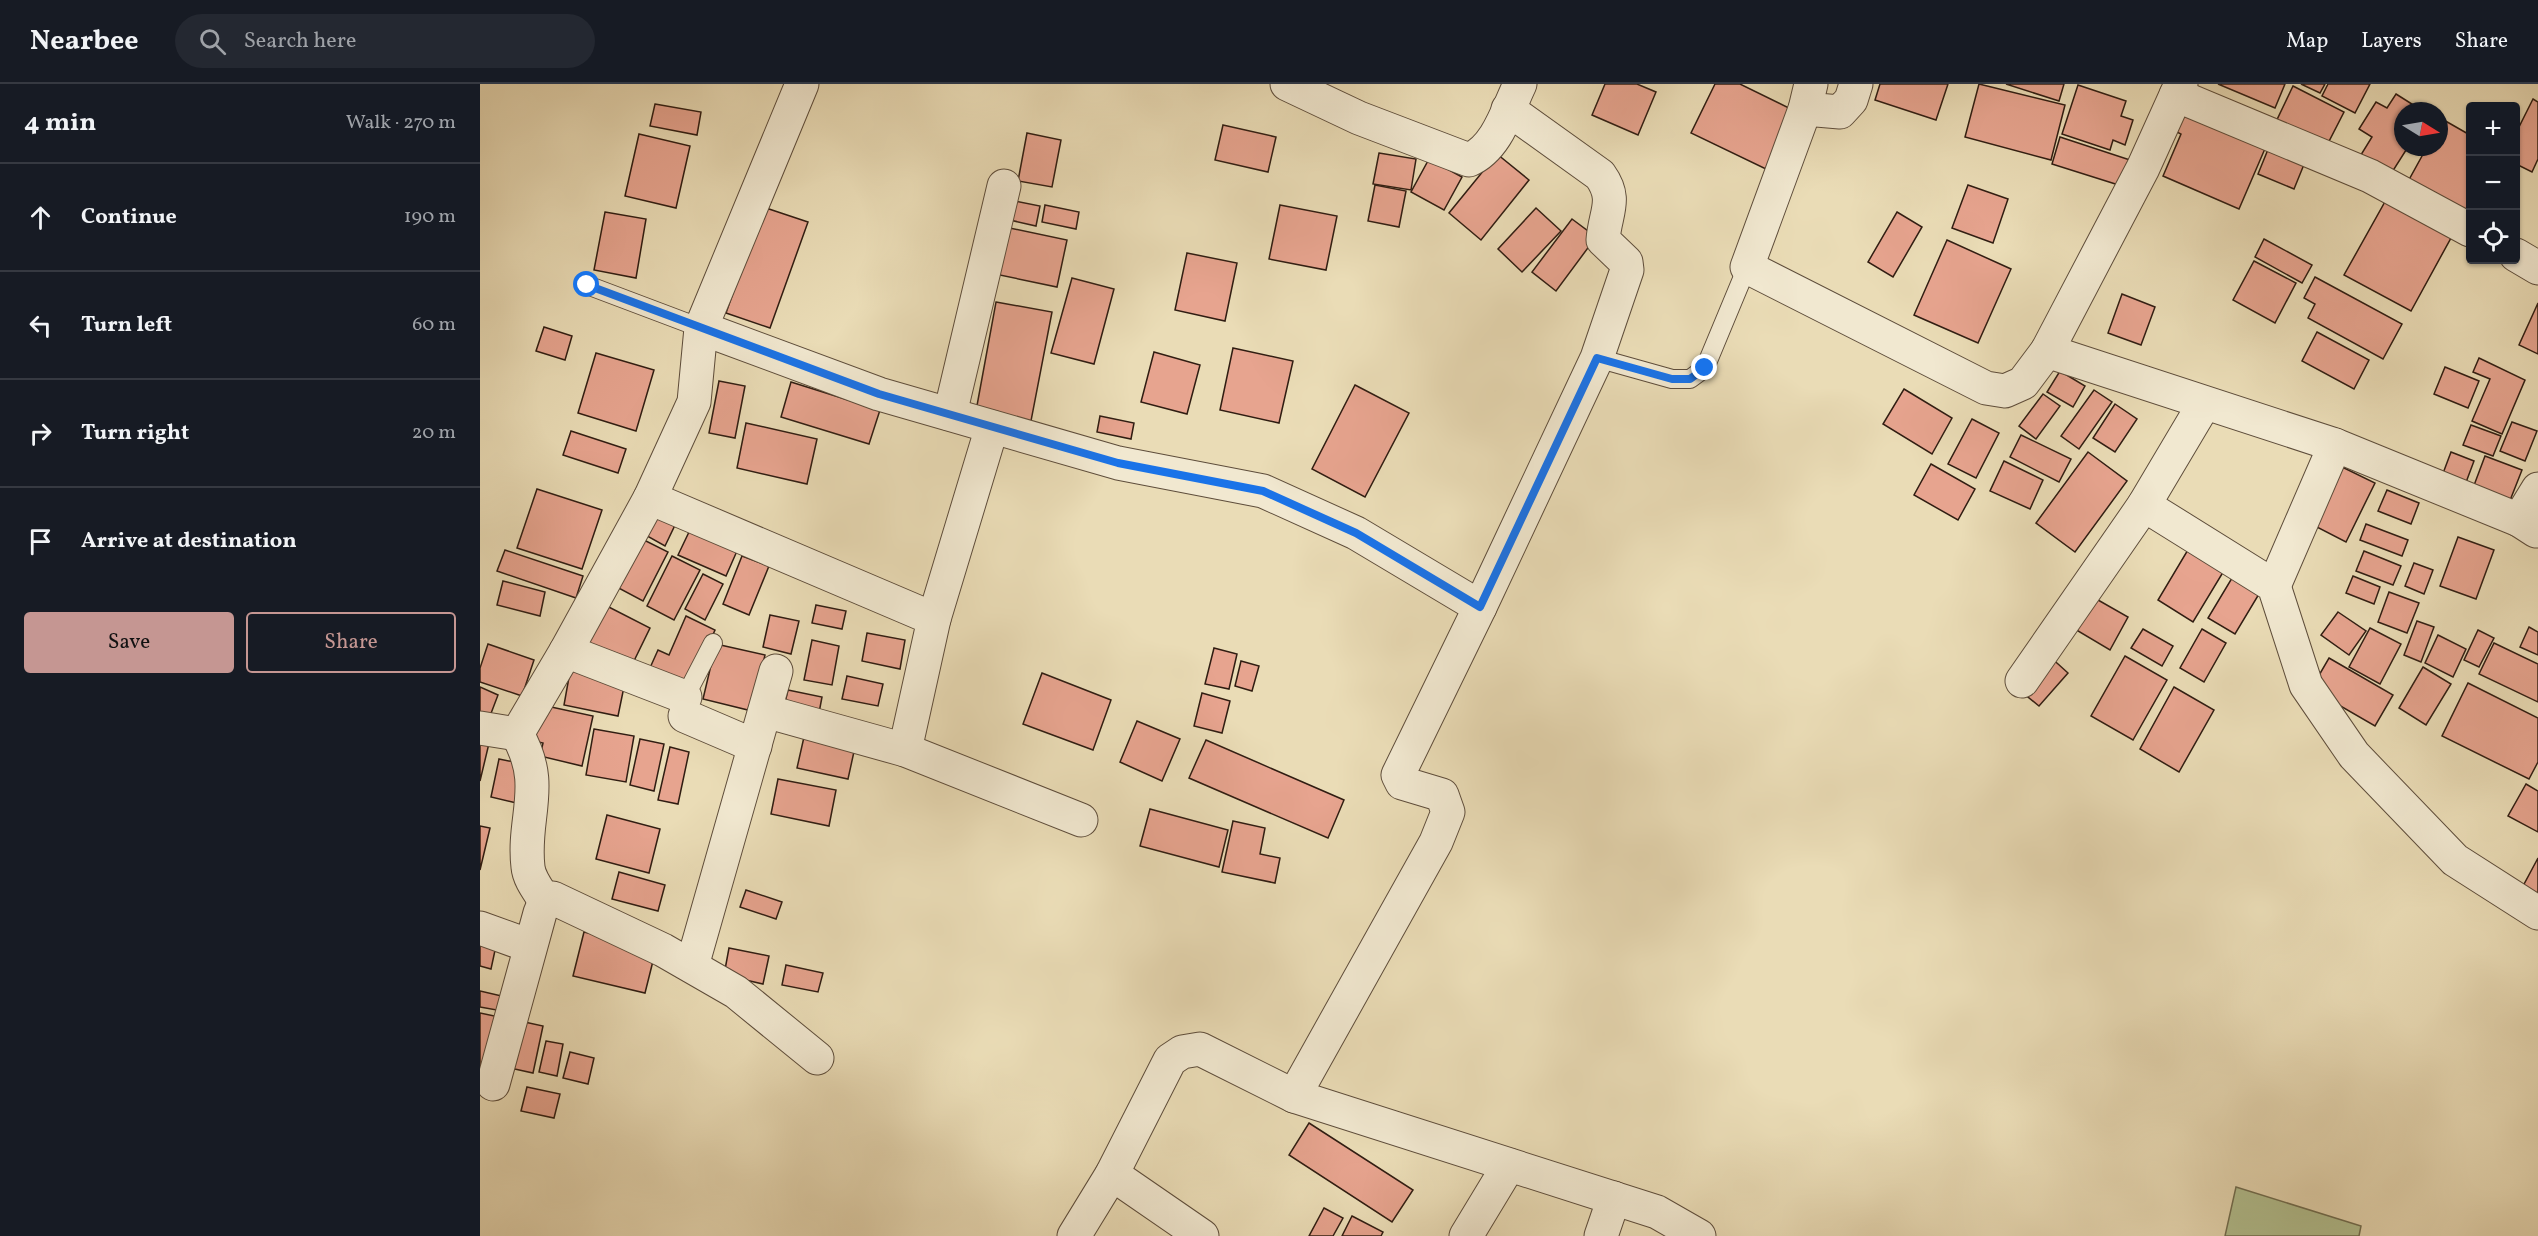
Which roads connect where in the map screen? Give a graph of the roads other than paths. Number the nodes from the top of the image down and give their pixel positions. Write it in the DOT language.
graph roads {
  1 [pos="802,84"];
  2 [pos="1287,84"];
  3 [pos="1857,84"];
  4 [pos="2178,90"];
  5 [pos="1514,96"];
  6 [pos="1808,96"];
  7 [pos="1004,186"];
  8 [pos="2466,228"];
  9 [pos="2520,257"];
  10 [pos="1747,267"];
  11 [pos="2538,268"];
  12 [pos="587,285"];
  13 [pos="701,328"];
  14 [pos="2047,351"];
  15 [pos="1597,358"];
  16 [pos="2204,404"];
  17 [pos="950,414"];
  18 [pos="992,427"];
  19 [pos="2335,445"];
  20 [pos="2538,489"];
  21 [pos="650,498"];
  22 [pos="2144,505"];
  23 [pos="2529,526"];
  24 [pos="2274,586"];
  25 [pos="1480,607"];
  26 [pos="933,619"];
  27 [pos="712,643"];
  28 [pos="566,651"];
  29 [pos="776,671"];
  30 [pos="2022,681"];
  31 [pos="685,707"];
  32 [pos="765,711"];
  33 [pos="480,728"];
  34 [pos="517,734"];
  35 [pos="755,746"];
  36 [pos="905,750"];
  37 [pos="1081,820"];
  38 [pos="545,901"];
  39 [pos="2538,914"];
  40 [pos="480,928"];
  41 [pos="531,946"];
  42 [pos="692,966"];
  43 [pos="817,1058"];
  44 [pos="493,1084"];
  45 [pos="1294,1096"];
  46 [pos="1509,1165"];
  47 [pos="1112,1174"];
  48 [pos="1614,1198"];
  49 [pos="1074,1236"];
  50 [pos="1202,1236"];
  51 [pos="1466,1236"];
  52 [pos="1601,1236"];
  53 [pos="1699,1236"];
  1 -- 13 [label="street"];
  2 -- 5 [label="street"];
  3 -- 6 [label="street"];
  4 -- 8 [label="street"];
  4 -- 14 [label="street"];
  5 -- 15 [label="street"];
  6 -- 10 [label="street"];
  7 -- 17 [label="street"];
  9 -- 11 [label="street"];
  10 -- 14 [label="street"];
  10 -- 15 [label="lane"];
  12 -- 13 [label="lane"];
  13 -- 17 [label="street"];
  13 -- 21 [label="street"];
  14 -- 16 [label="street"];
  15 -- 25 [label="street"];
  16 -- 19 [label="street"];
  16 -- 22 [label="street"];
  17 -- 18 [label="street"];
  18 -- 25 [label="street"];
  18 -- 26 [label="street"];
  19 -- 23 [label="street"];
  19 -- 24 [label="street"];
  20 -- 23 [label="street"];
  21 -- 26 [label="street"];
  21 -- 28 [label="street"];
  22 -- 24 [label="street"];
  22 -- 30 [label="street"];
  24 -- 39 [label="street"];
  25 -- 45 [label="street"];
  26 -- 36 [label="street"];
  27 -- 31 [label="lane"];
  28 -- 31 [label="street"];
  28 -- 34 [label="street"];
  29 -- 32 [label="street"];
  31 -- 35 [label="street"];
  32 -- 35 [label="street"];
  32 -- 36 [label="street"];
  33 -- 34 [label="street"];
  34 -- 38 [label="street"];
  35 -- 42 [label="street"];
  36 -- 37 [label="street"];
  38 -- 41 [label="street"];
  38 -- 42 [label="street"];
  40 -- 41 [label="street"];
  41 -- 44 [label="street"];
  42 -- 43 [label="street"];
  45 -- 46 [label="street"];
  45 -- 47 [label="street"];
  46 -- 48 [label="street"];
  46 -- 51 [label="street"];
  47 -- 49 [label="street"];
  47 -- 50 [label="street"];
  48 -- 52 [label="street"];
  48 -- 53 [label="street"];
}
